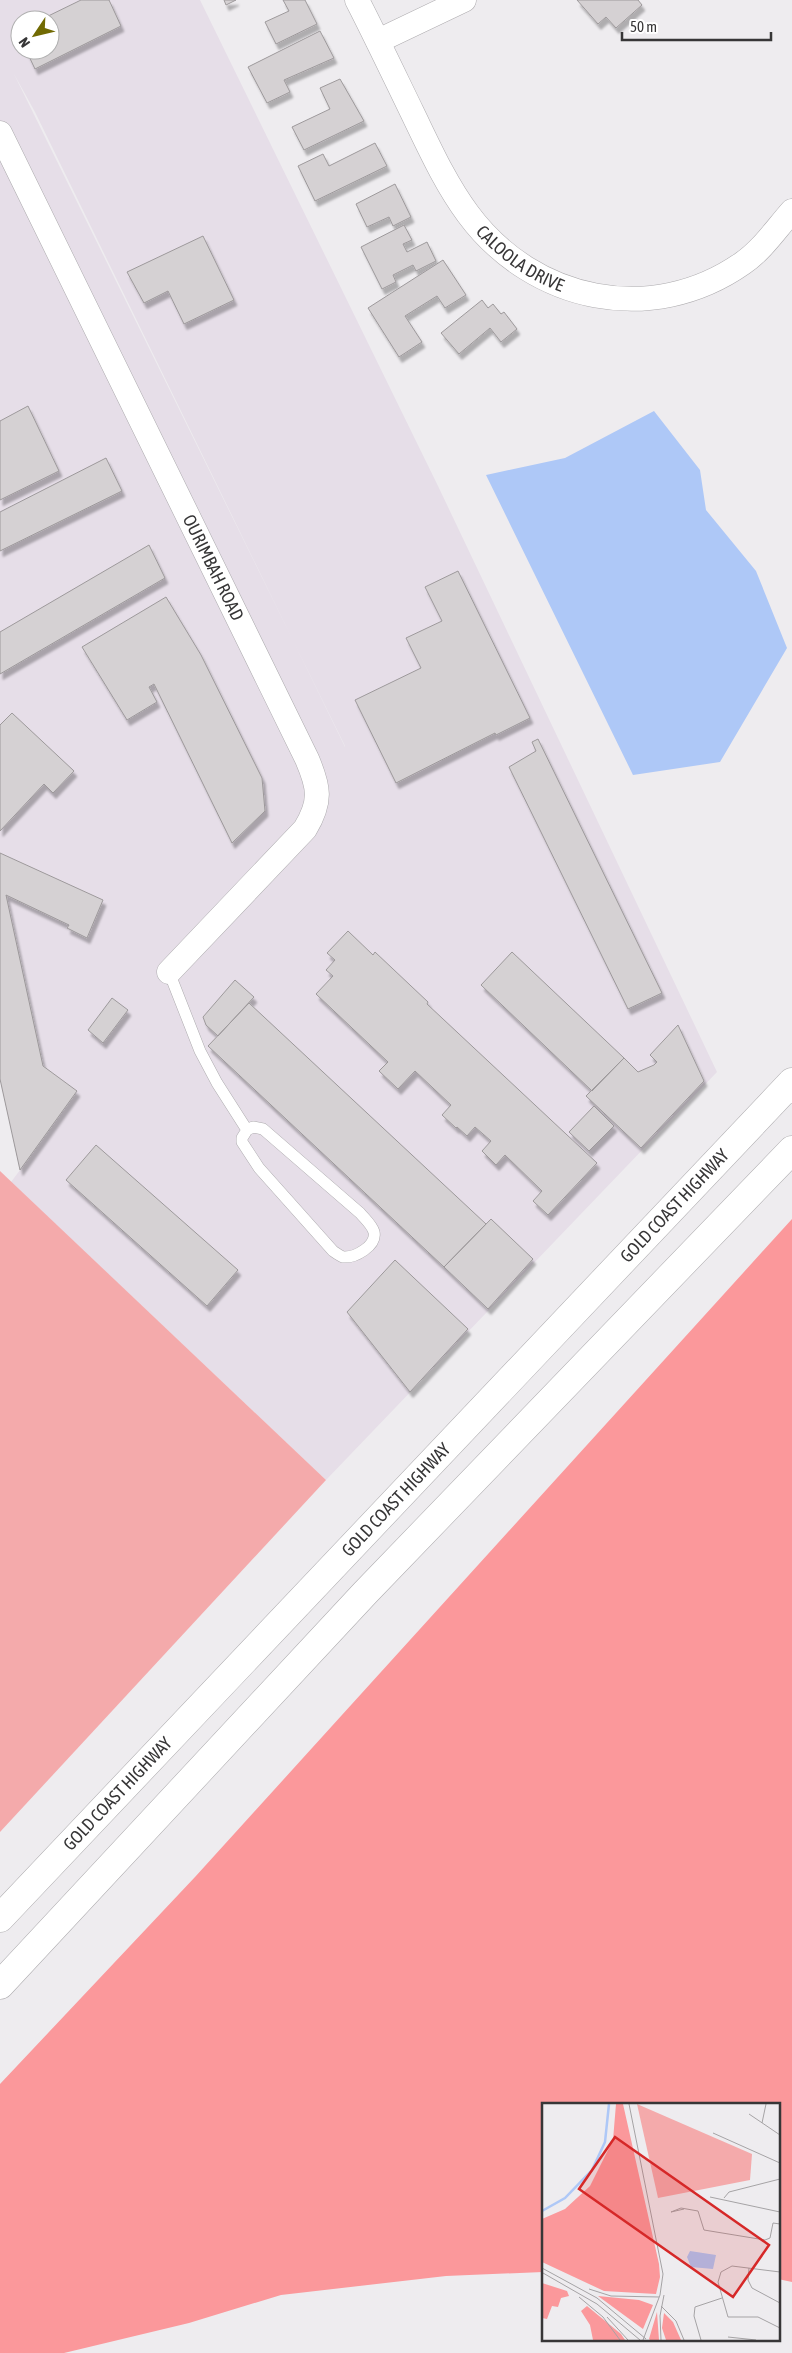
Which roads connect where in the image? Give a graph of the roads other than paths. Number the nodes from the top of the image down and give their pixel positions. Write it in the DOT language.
graph roads {
  1 [pos="358,0"];
  2 [pos="464,0"];
  3 [pos="378,41"];
  4 [pos="0,133"];
  5 [pos="792,212"];
  6 [pos="170,972"];
  7 [pos="792,1082"];
  8 [pos="247,1130"];
  9 [pos="792,1150"];
  10 [pos="0,1918"];
  11 [pos="0,1985"];
  1 -- 3 [label="street, CALOOLA DRIVE"];
  2 -- 3 [label="street"];
  3 -- 5 [label="street, CALOOLA DRIVE"];
  4 -- 6 [label="street, OURIMBAH ROAD"];
  6 -- 8 [label="lane"];
  7 -- 10 [label="highway, GOLD COAST HIGHWAY"];
  8 -- 8 [label="lane"];
  9 -- 11 [label="highway"];
}
